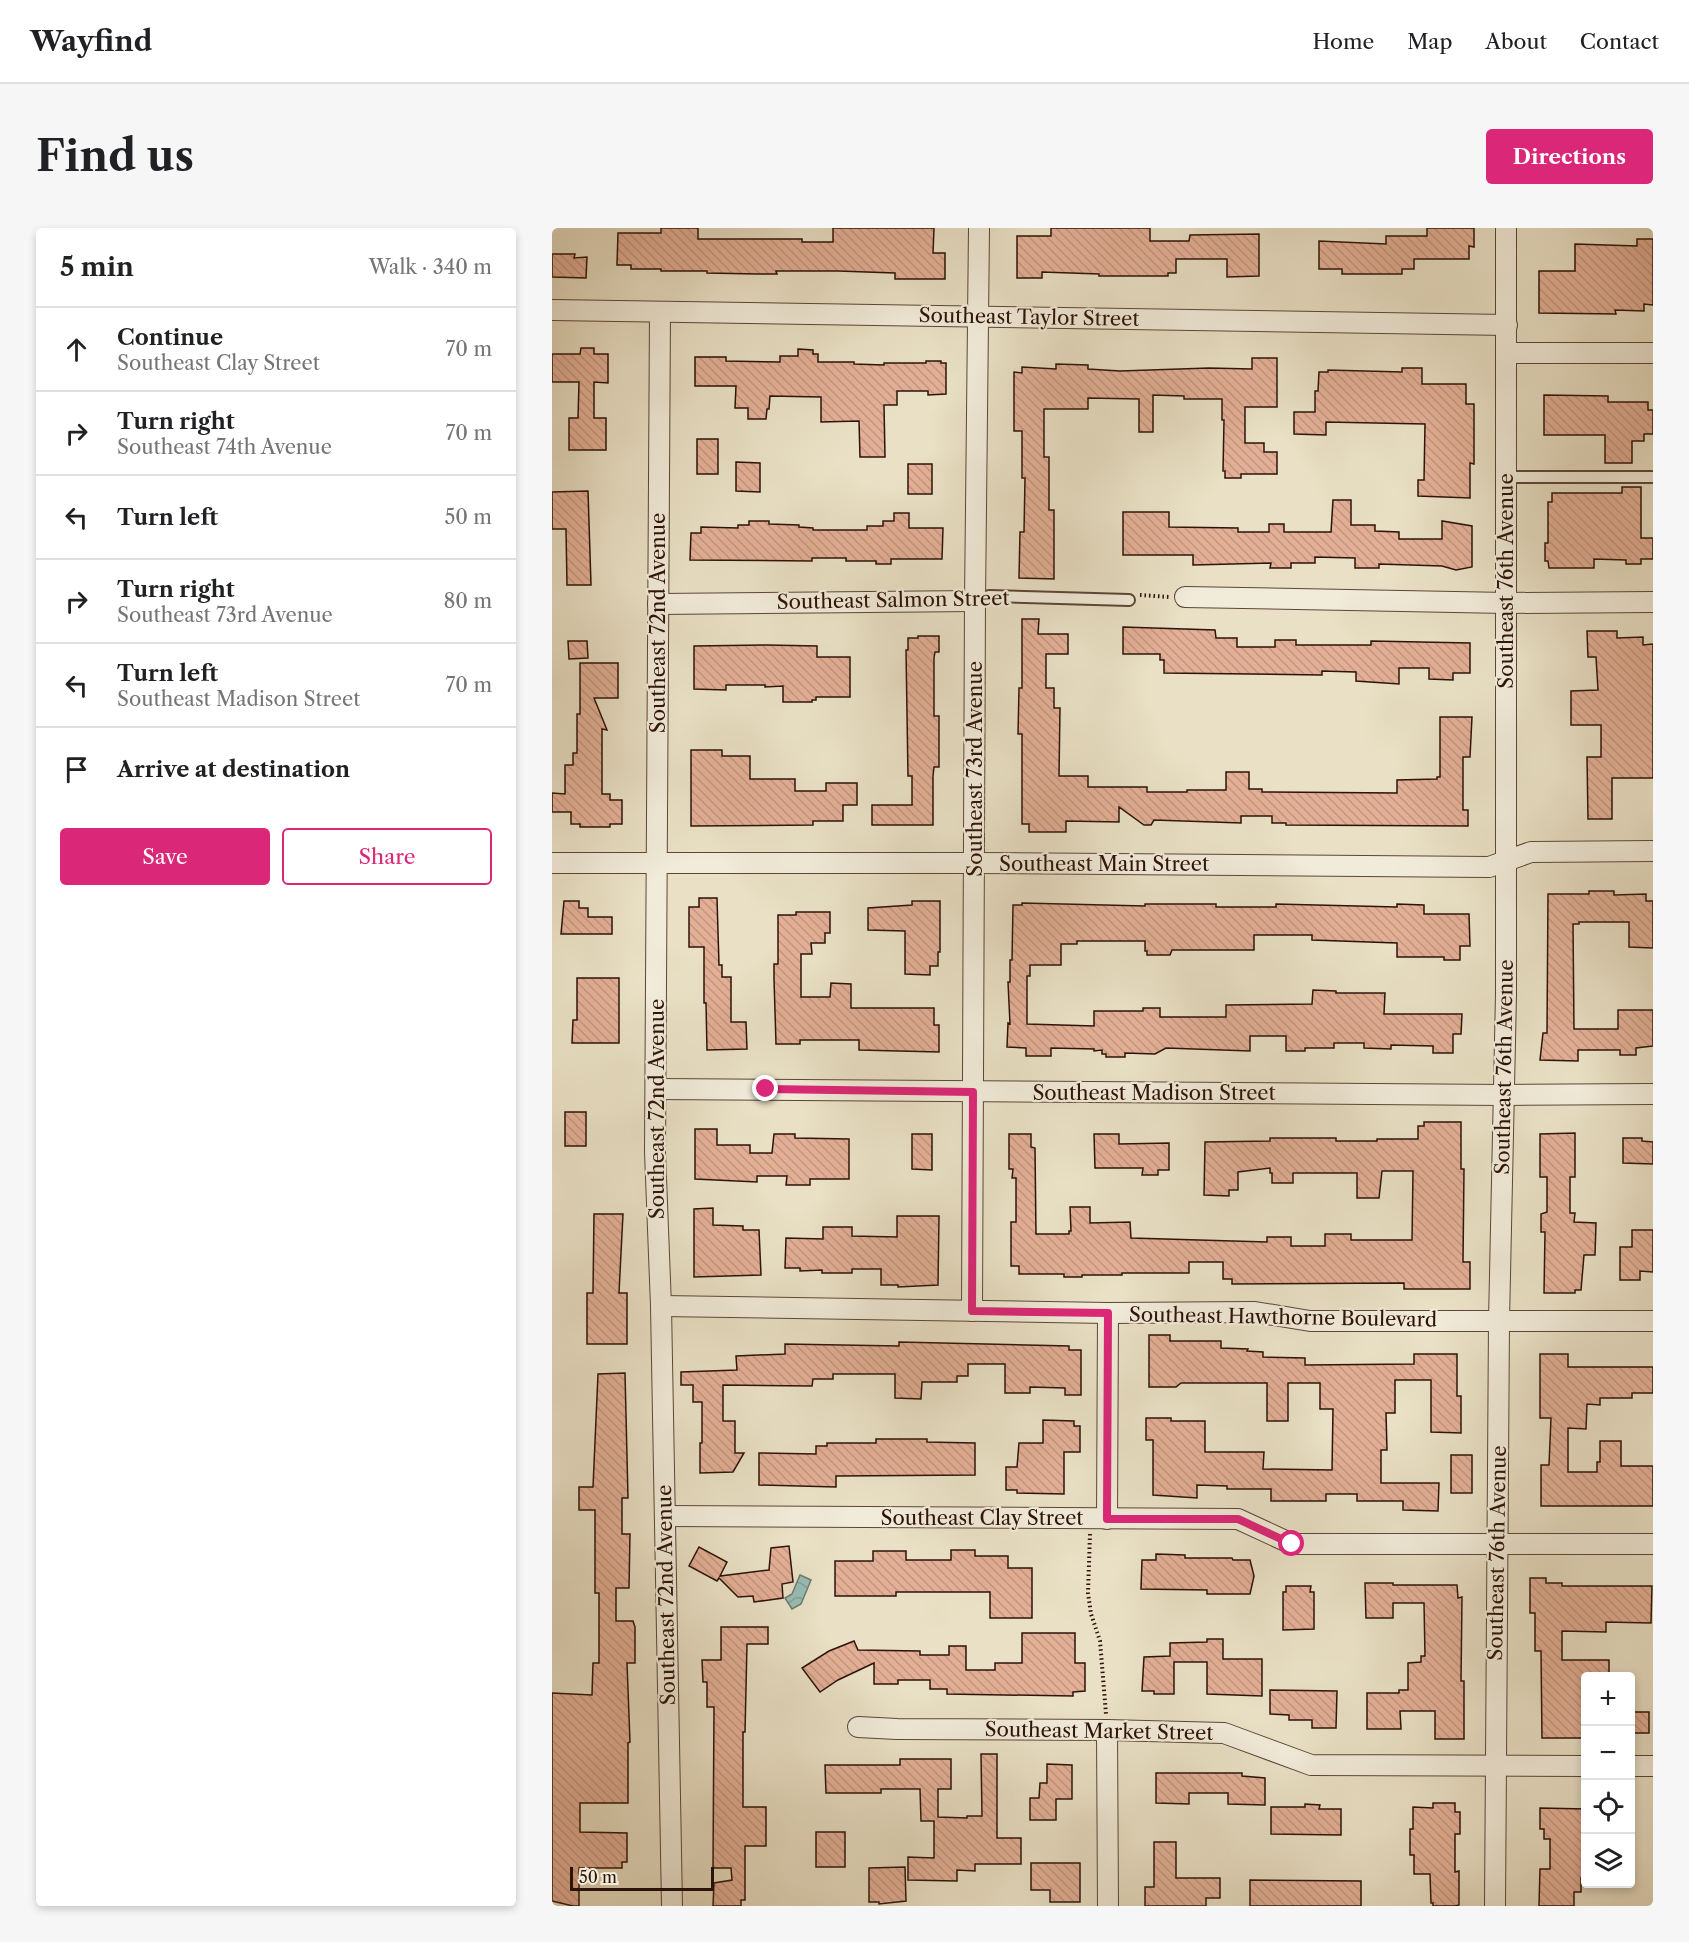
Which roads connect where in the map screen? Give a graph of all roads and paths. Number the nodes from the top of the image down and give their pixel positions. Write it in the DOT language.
graph roads {
  1 [pos="979,228"];
  2 [pos="1506,228"];
  3 [pos="552,310"];
  4 [pos="660,312"];
  5 [pos="978,316"];
  6 [pos="1507,325"];
  7 [pos="1507,353"];
  8 [pos="1653,353"];
  9 [pos="1507,477"];
  10 [pos="1653,477"];
  11 [pos="1185,597"];
  12 [pos="1129,600"];
  13 [pos="975,601"];
  14 [pos="1653,602"];
  15 [pos="1507,603"];
  16 [pos="658,604"];
  17 [pos="1653,851"];
  18 [pos="1506,860"];
  19 [pos="552,863"];
  20 [pos="657,863"];
  21 [pos="975,863"];
  22 [pos="656,1089"];
  23 [pos="973,1092"];
  24 [pos="1653,1094"];
  25 [pos="1505,1095"];
  26 [pos="661,1306"];
  27 [pos="972,1311"];
  28 [pos="1108,1313"];
  29 [pos="1499,1321"];
  30 [pos="1653,1321"];
  31 [pos="665,1516"];
  32 [pos="1099,1519"];
  33 [pos="1497,1544"];
  34 [pos="1653,1545"];
  35 [pos="858,1727"];
  36 [pos="1107,1730"];
  37 [pos="1495,1766"];
  38 [pos="1581,1766"];
  39 [pos="1635,1766"];
  40 [pos="1653,1766"];
  41 [pos="672,1906"];
  42 [pos="1108,1906"];
  43 [pos="1495,1906"];
  1 -- 5 [label="street, Southeast 73rd Avenue"];
  2 -- 6 [label="street, Southeast 76th Avenue"];
  3 -- 4 [label="street, Southeast Taylor Street"];
  4 -- 5 [label="street, Southeast Taylor Street"];
  4 -- 16 [label="street, Southeast 72nd Avenue"];
  5 -- 6 [label="street, Southeast Taylor Street"];
  5 -- 13 [label="street, Southeast 73rd Avenue"];
  6 -- 7 [label="street, Southeast 76th Avenue"];
  7 -- 8 [label="street"];
  7 -- 9 [label="street, Southeast 76th Avenue"];
  9 -- 10 [label="lane"];
  9 -- 15 [label="street, Southeast 76th Avenue"];
  11 -- 12 [label="path"];
  11 -- 15 [label="street"];
  12 -- 13 [label="lane, Southeast Salmon Street"];
  13 -- 16 [label="street, Southeast Salmon Street"];
  13 -- 21 [label="street, Southeast 73rd Avenue"];
  14 -- 15 [label="street"];
  15 -- 18 [label="street, Southeast 76th Avenue"];
  16 -- 20 [label="street, Southeast 72nd Avenue"];
  17 -- 18 [label="street, Southeast Main Street"];
  18 -- 21 [label="street, Southeast Main Street"];
  18 -- 25 [label="street, Southeast 76th Avenue"];
  19 -- 20 [label="street, Southeast Main Street"];
  20 -- 21 [label="street, Southeast Main Street"];
  20 -- 22 [label="street, Southeast 72nd Avenue"];
  21 -- 23 [label="street, Southeast 73rd Avenue"];
  22 -- 23 [label="street, Southeast Madison Street"];
  22 -- 26 [label="street, Southeast 72nd Avenue"];
  23 -- 25 [label="street, Southeast Madison Street"];
  23 -- 27 [label="street, Southeast 73rd Avenue"];
  24 -- 25 [label="street, Southeast Madison Street"];
  25 -- 29 [label="street, Southeast 76th Avenue"];
  26 -- 27 [label="street, Southeast Hawthorne Boulevard"];
  26 -- 31 [label="street, Southeast 72nd Avenue"];
  27 -- 28 [label="street, Southeast Hawthorne Boulevard"];
  28 -- 29 [label="street, Southeast Hawthorne Boulevard"];
  28 -- 32 [label="street"];
  29 -- 30 [label="street, Southeast Hawthorne Boulevard"];
  29 -- 33 [label="street, Southeast 76th Avenue"];
  31 -- 32 [label="street, Southeast Clay Street"];
  31 -- 41 [label="street, Southeast 72nd Avenue"];
  32 -- 33 [label="street, Southeast Clay Street"];
  32 -- 36 [label="path"];
  33 -- 34 [label="street, Southeast Clay Street"];
  33 -- 37 [label="street, Southeast 76th Avenue"];
  35 -- 36 [label="street, Southeast Market Street"];
  36 -- 37 [label="street, Southeast Market Street"];
  36 -- 42 [label="street"];
  37 -- 38 [label="street, Southeast Market Street"];
  37 -- 43 [label="street, Southeast 76th Avenue"];
  39 -- 40 [label="street"];
}
